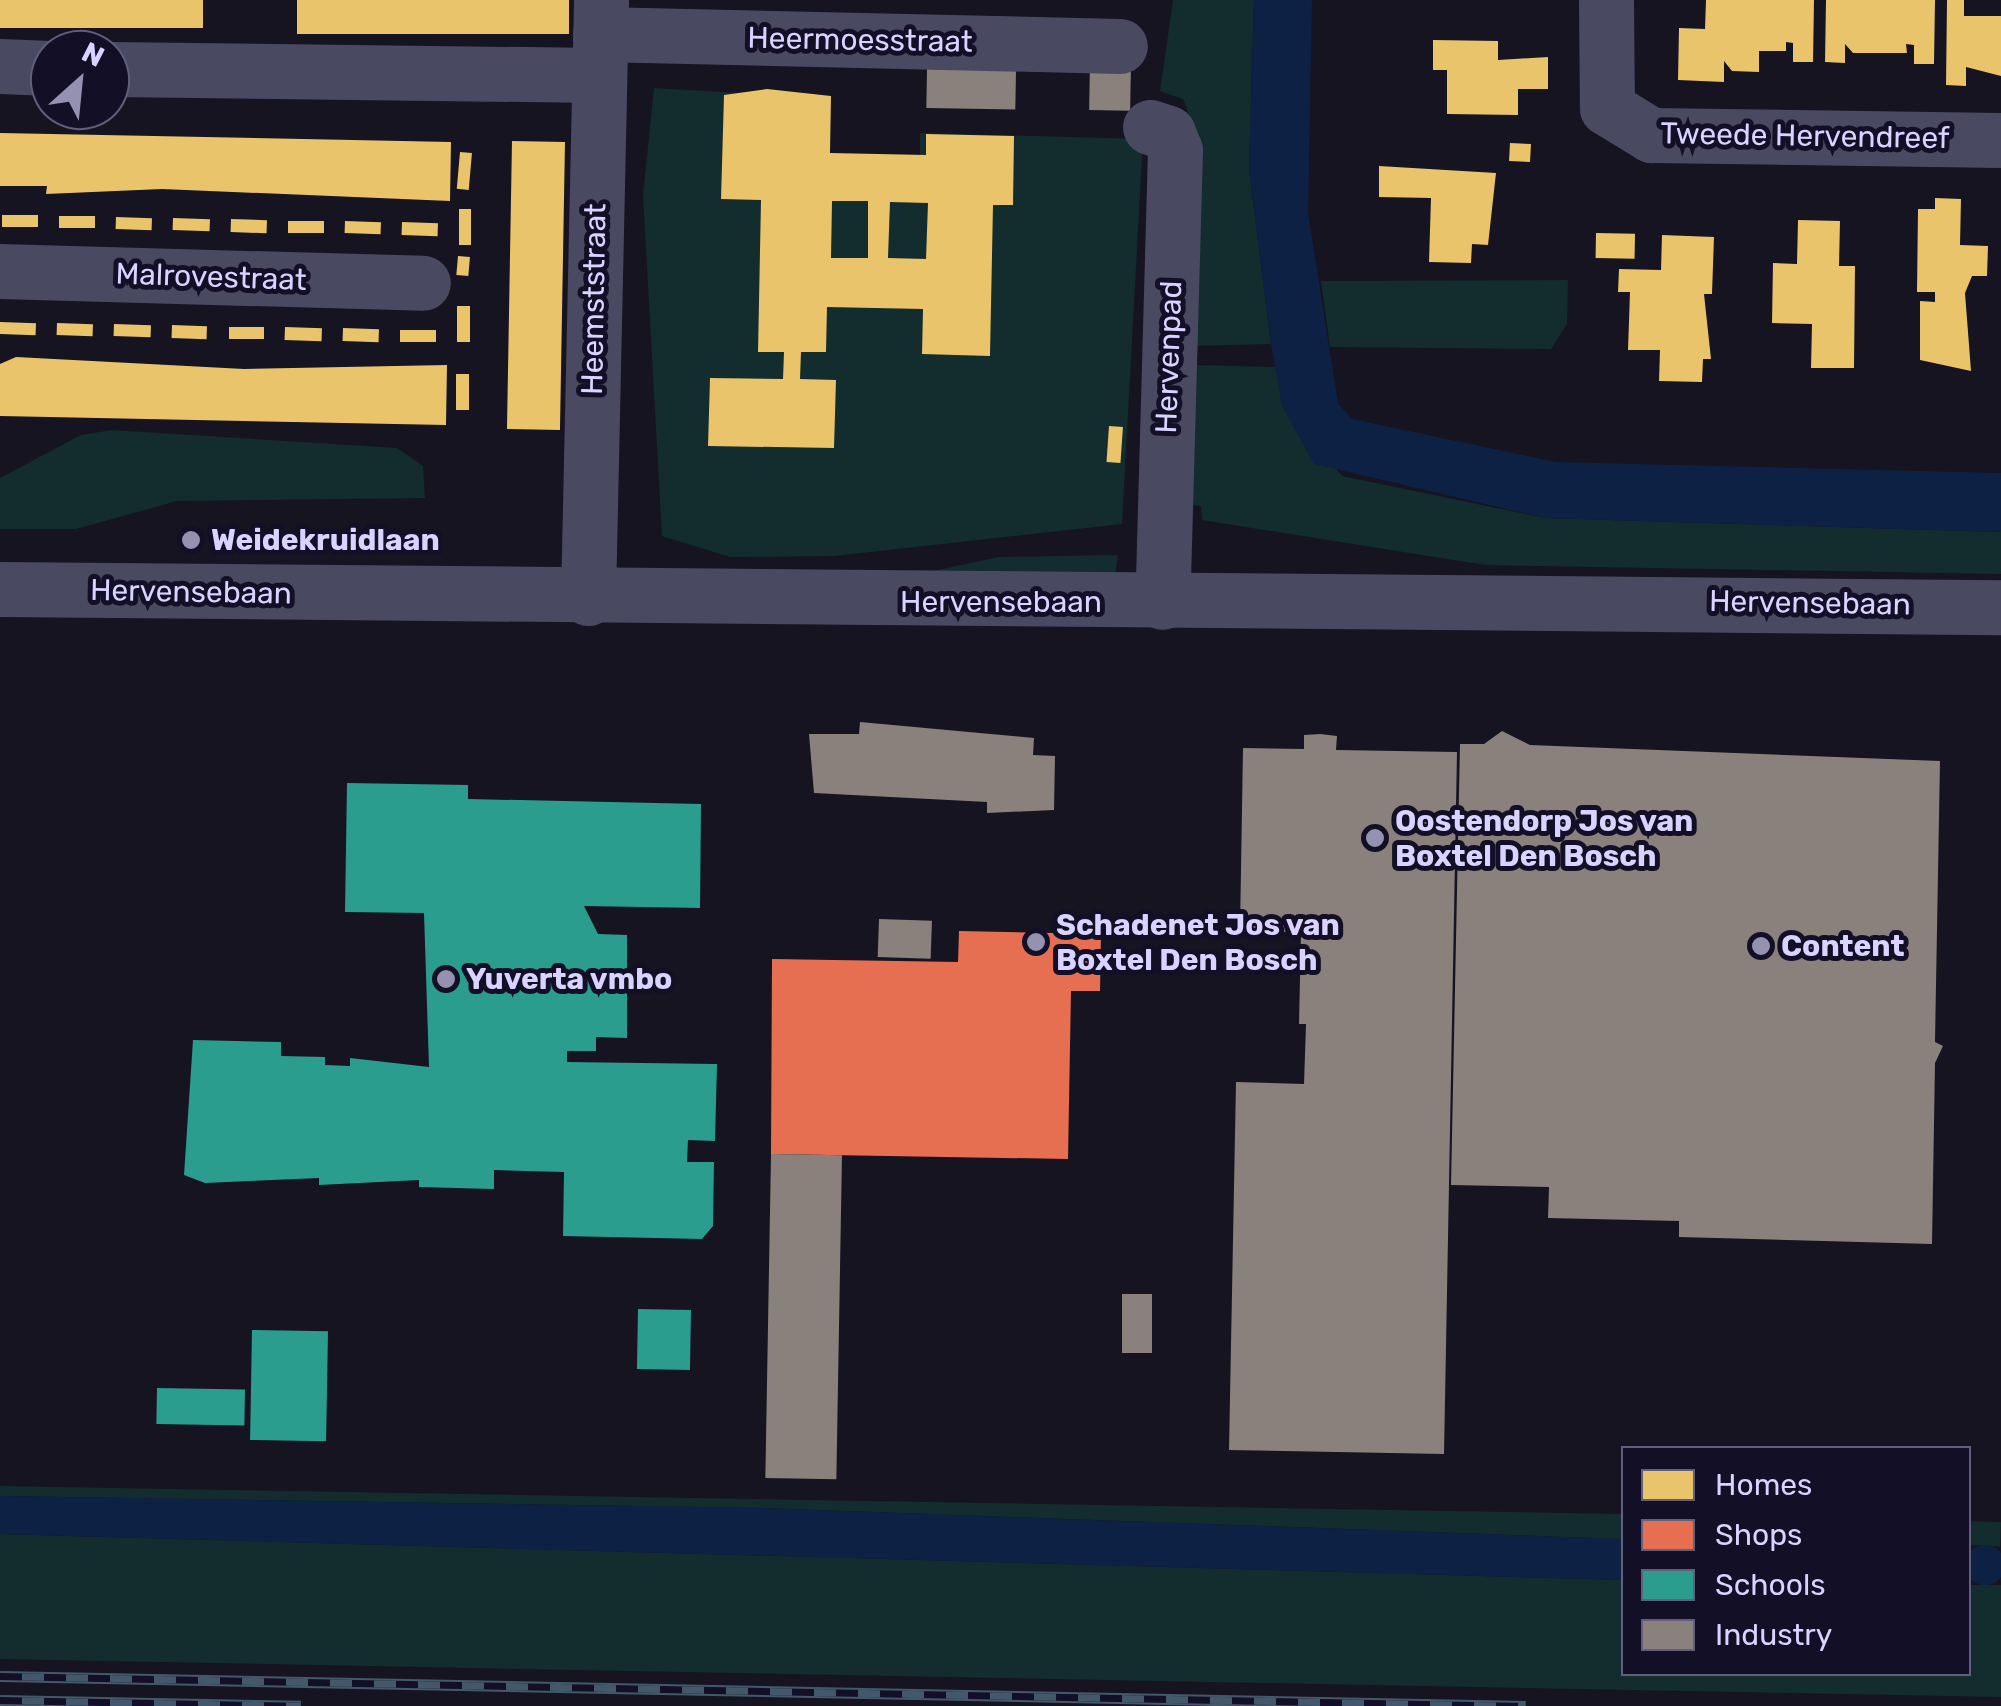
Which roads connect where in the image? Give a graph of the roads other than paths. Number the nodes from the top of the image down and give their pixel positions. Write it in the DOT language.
graph roads {
  1 [pos="1606,0"];
  2 [pos="600,36"];
  3 [pos="1120,46"];
  4 [pos="0,66"];
  5 [pos="30,67"];
  6 [pos="130,68"];
  7 [pos="1150,126"];
  8 [pos="2001,140"];
  9 [pos="0,271"];
  10 [pos="423,283"];
  11 [pos="0,589"];
  12 [pos="588,598"];
  13 [pos="1162,602"];
  14 [pos="2001,607"];
  1 -- 8 [label="street, Tweede Hervendreef"];
  2 -- 3 [label="street, Heermoesstraat"];
  2 -- 6 [label="street, Heermoesstraat"];
  2 -- 12 [label="street, Heemststraat"];
  4 -- 5 [label="street"];
  7 -- 13 [label="street, Hervenpad"];
  9 -- 10 [label="street, Malrovestraat"];
  11 -- 12 [label="street, Hervensebaan"];
  12 -- 13 [label="street, Hervensebaan"];
  13 -- 14 [label="street, Hervensebaan"];
}
